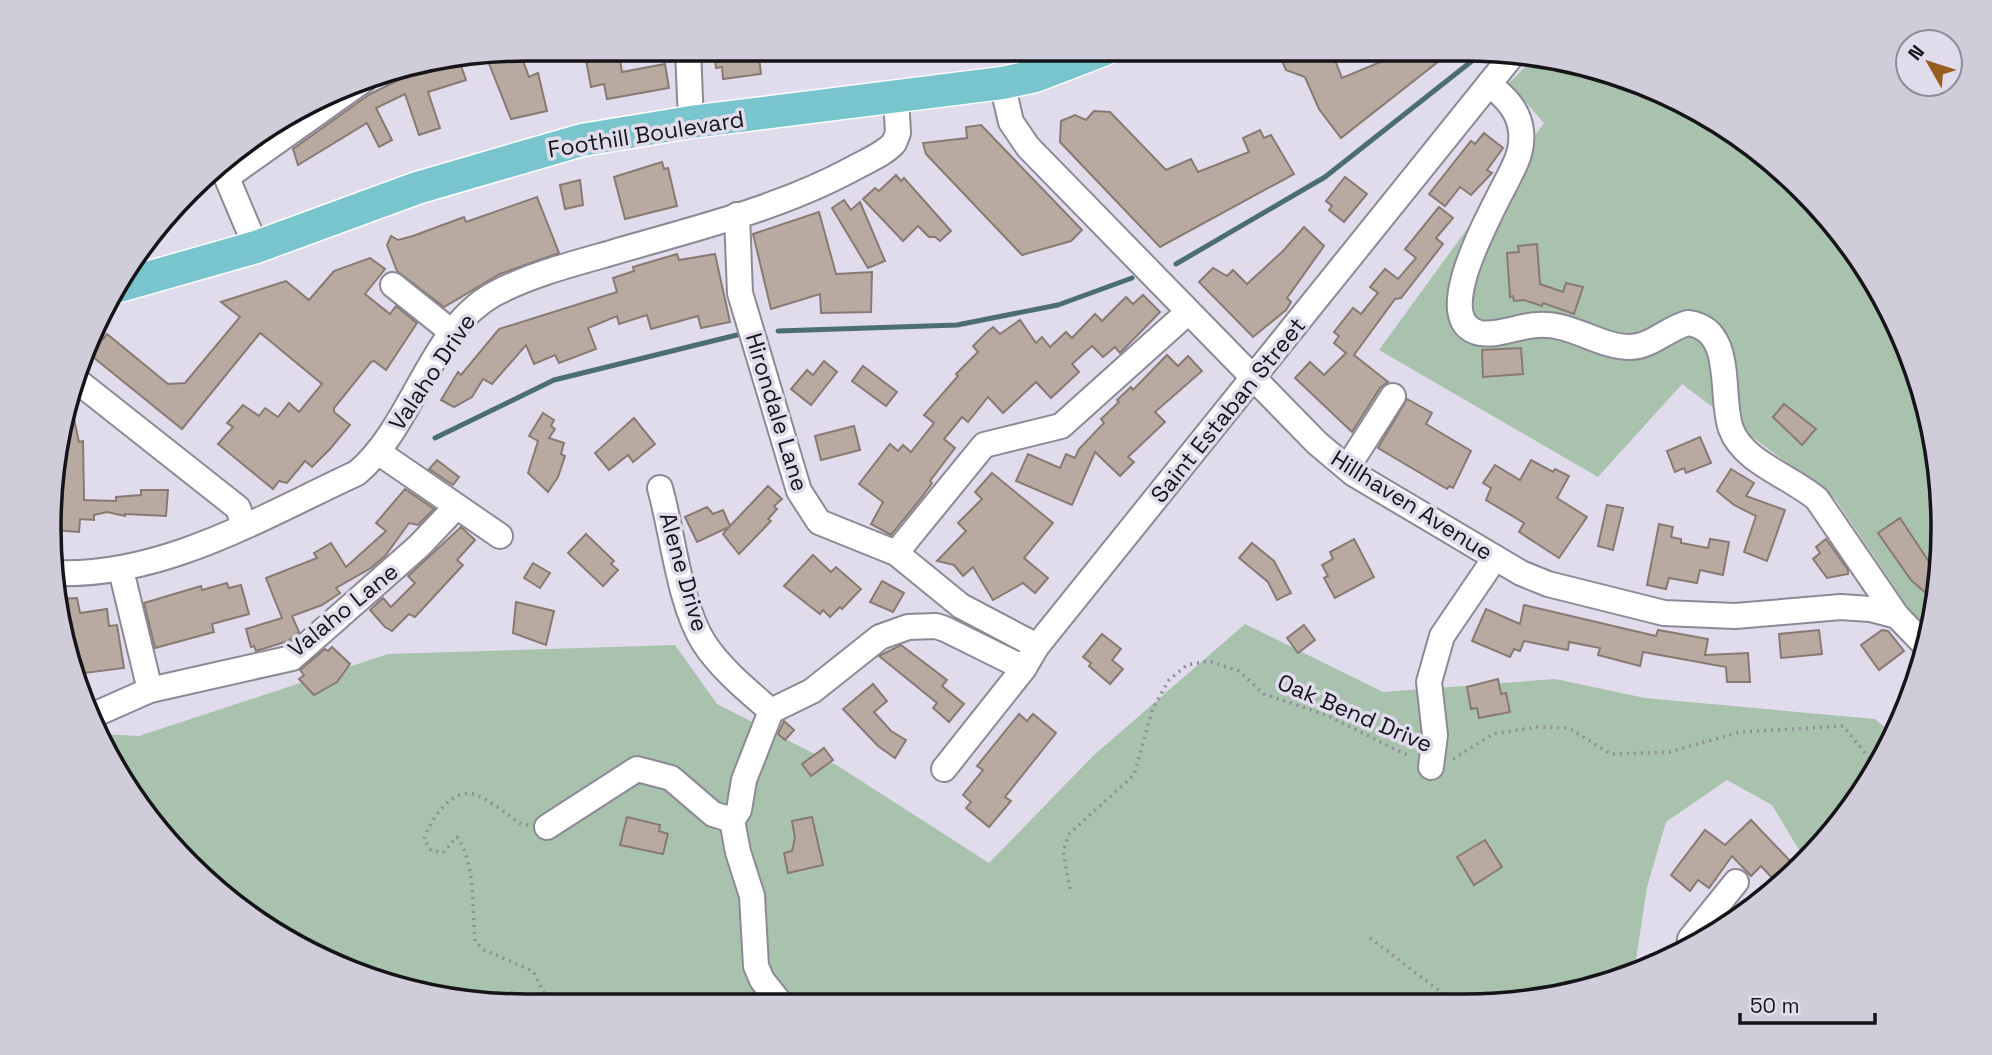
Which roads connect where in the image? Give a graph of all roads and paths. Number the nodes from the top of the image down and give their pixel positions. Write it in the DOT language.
graph roads {
  1 [pos="688,61"];
  2 [pos="1074,61"];
  3 [pos="1506,63"];
  4 [pos="1002,83"];
  5 [pos="1489,84"];
  6 [pos="896,98"];
  7 [pos="308,116"];
  8 [pos="691,122"];
  9 [pos="245,158"];
  10 [pos="225,173"];
  11 [pos="737,215"];
  12 [pos="256,247"];
  13 [pos="131,283"];
  14 [pos="393,285"];
  15 [pos="1187,313"];
  16 [pos="453,333"];
  17 [pos="1253,378"];
  18 [pos="84,386"];
  19 [pos="1393,396"];
  20 [pos="378,452"];
  21 [pos="1347,468"];
  22 [pos="660,488"];
  23 [pos="456,507"];
  24 [pos="244,526"];
  25 [pos="500,536"];
  26 [pos="896,553"];
  27 [pos="1495,558"];
  28 [pos="121,570"];
  29 [pos="63,573"];
  30 [pos="1896,616"];
  31 [pos="1917,637"];
  32 [pos="1031,657"];
  33 [pos="150,690"];
  34 [pos="771,711"];
  35 [pos="100,712"];
  36 [pos="1869,759"];
  37 [pos="1431,767"];
  38 [pos="944,769"];
  39 [pos="732,820"];
  40 [pos="547,827"];
  41 [pos="1736,882"];
  42 [pos="1070,889"];
  43 [pos="1695,933"];
  44 [pos="1370,938"];
  45 [pos="544,994"];
  46 [pos="774,994"];
  47 [pos="1444,994"];
  1 -- 8 [label="street"];
  2 -- 4 [label="main road, Foothill Boulevard"];
  3 -- 5 [label="street, Saint Estaban Street"];
  4 -- 6 [label="main road, Foothill Boulevard"];
  4 -- 15 [label="street, Hillhaven Avenue"];
  5 -- 17 [label="street, Saint Estaban Street"];
  5 -- 30 [label="street"];
  6 -- 8 [label="main road, Foothill Boulevard"];
  6 -- 11 [label="street, Valaho Drive"];
  7 -- 9 [label="street"];
  8 -- 12 [label="main road, Foothill Boulevard"];
  10 -- 12 [label="street"];
  11 -- 16 [label="street, Valaho Drive"];
  11 -- 26 [label="street, Hirondale Lane"];
  12 -- 13 [label="main road, Foothill Boulevard"];
  14 -- 16 [label="street"];
  15 -- 17 [label="street, Hillhaven Avenue"];
  15 -- 26 [label="street"];
  16 -- 20 [label="street, Valaho Drive"];
  17 -- 21 [label="street, Hillhaven Avenue"];
  17 -- 32 [label="street, Saint Estaban Street"];
  18 -- 24 [label="street"];
  19 -- 21 [label="street"];
  20 -- 23 [label="street"];
  20 -- 24 [label="street, Valaho Drive"];
  21 -- 27 [label="street, Hillhaven Avenue"];
  22 -- 34 [label="street, Alene Drive"];
  23 -- 25 [label="street"];
  23 -- 33 [label="street, Valaho Lane"];
  24 -- 28 [label="street, Valaho Drive"];
  26 -- 32 [label="street, Hirondale Lane"];
  27 -- 30 [label="street, Hillhaven Avenue"];
  27 -- 37 [label="street"];
  28 -- 29 [label="street, Valaho Drive"];
  28 -- 33 [label="street"];
  30 -- 31 [label="street"];
  32 -- 34 [label="street"];
  32 -- 38 [label="street, Saint Estaban Street"];
  33 -- 35 [label="street, Valaho Lane"];
  34 -- 39 [label="street"];
  36 -- 37 [label="path, Oak Bend Drive"];
  37 -- 42 [label="path, Oak Bend Drive"];
  39 -- 40 [label="street"];
  39 -- 46 [label="street"];
  40 -- 45 [label="path"];
  41 -- 43 [label="street"];
  44 -- 47 [label="path"];
}
